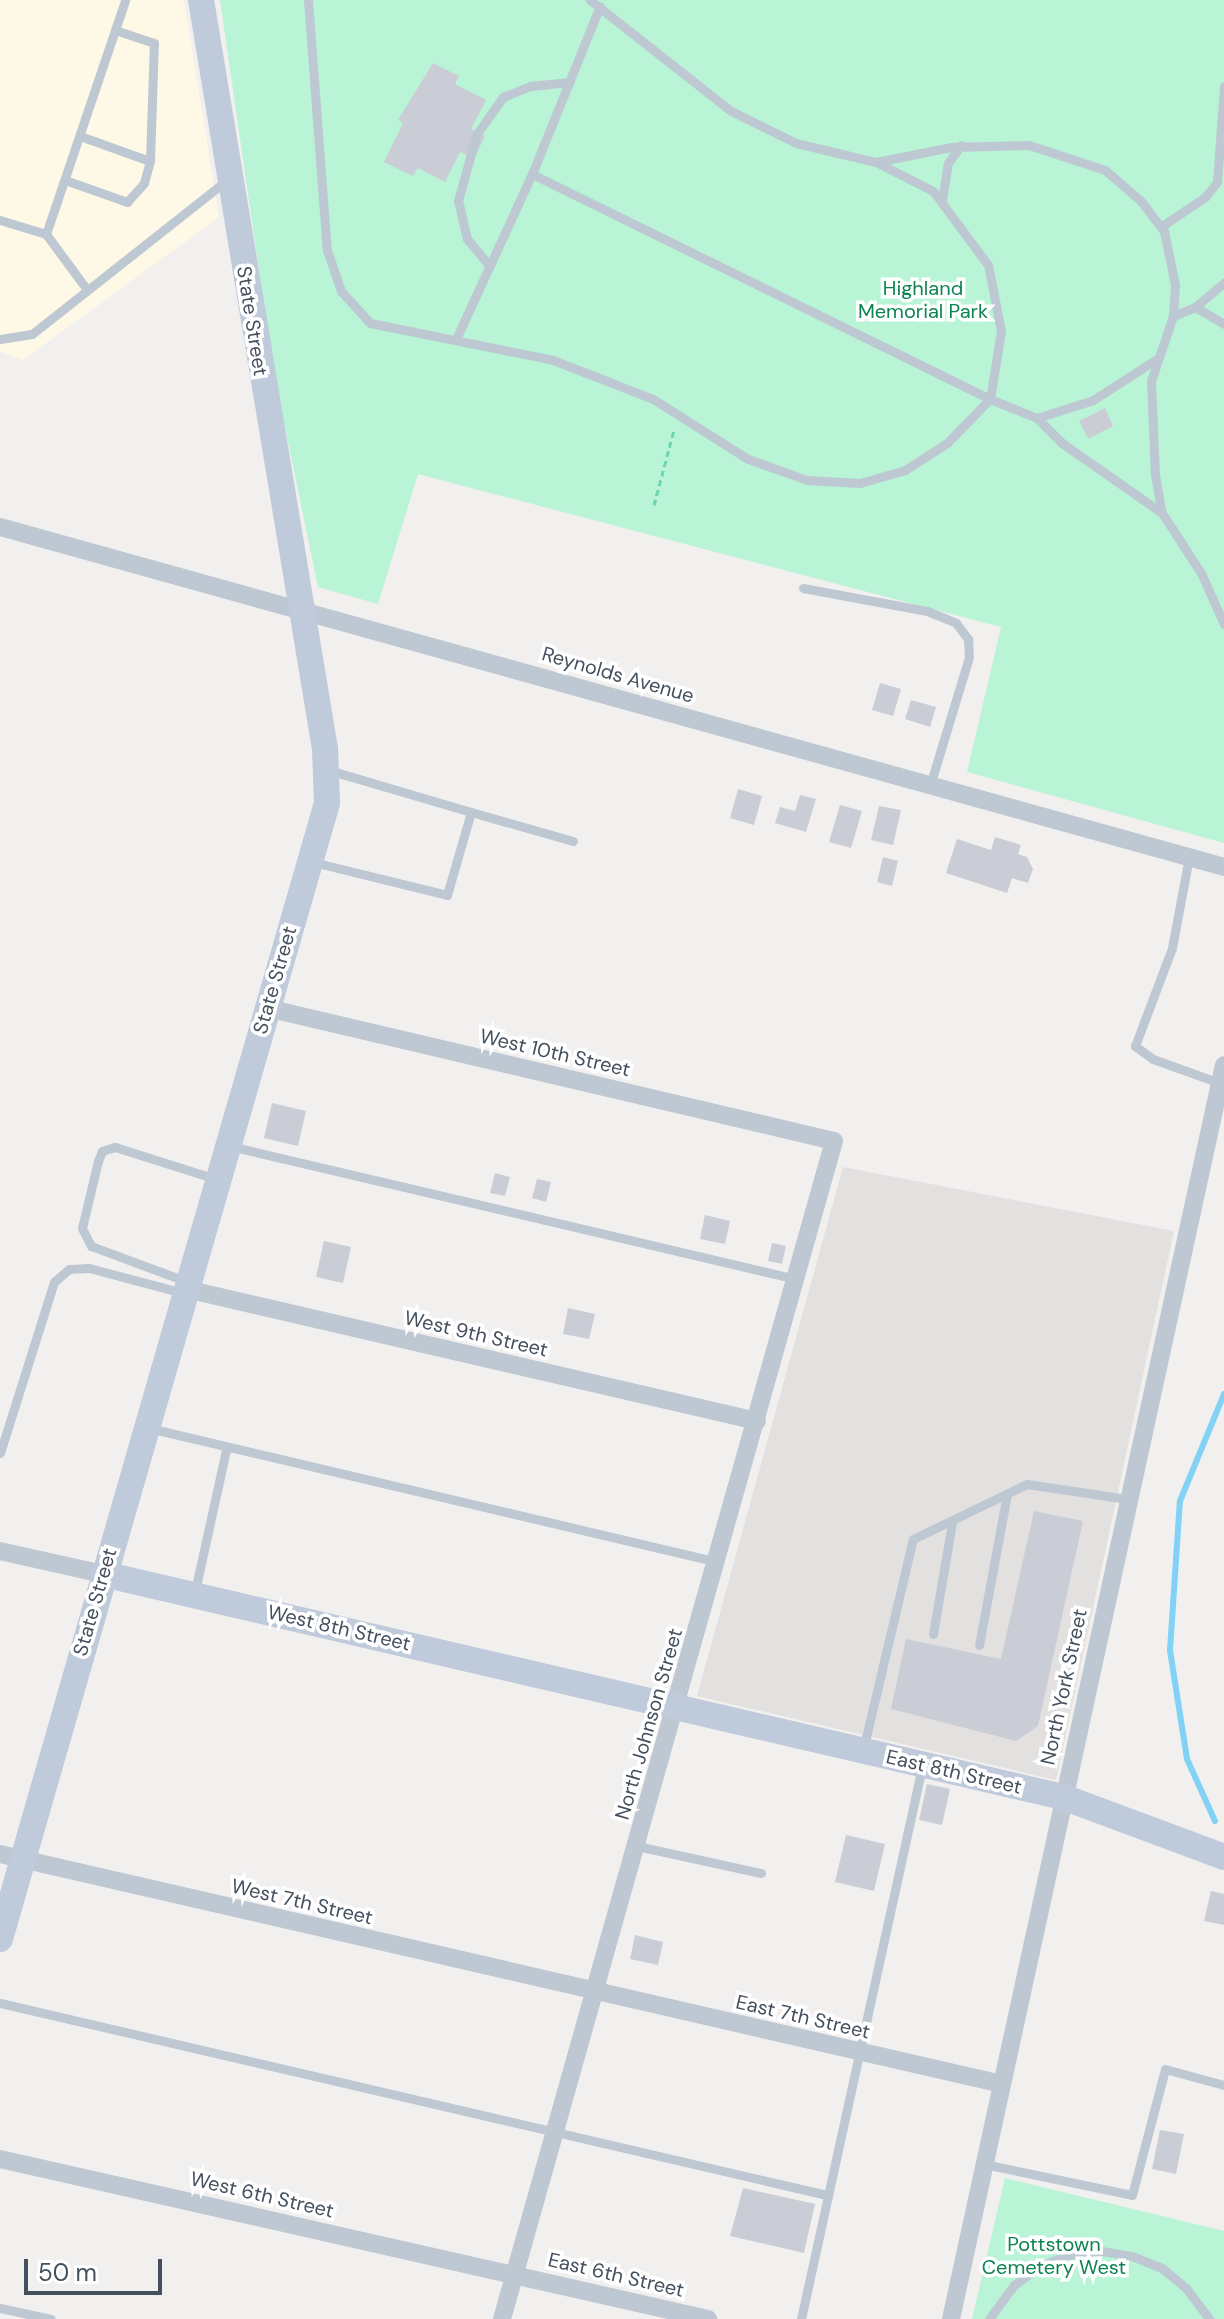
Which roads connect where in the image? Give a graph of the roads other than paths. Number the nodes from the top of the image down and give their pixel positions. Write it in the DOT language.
graph roads {
  1 [pos="125,0"];
  2 [pos="201,0"];
  3 [pos="308,0"];
  4 [pos="590,0"];
  5 [pos="600,6"];
  6 [pos="115,30"];
  7 [pos="570,82"];
  8 [pos="1224,86"];
  9 [pos="80,136"];
  10 [pos="961,145"];
  11 [pos="150,161"];
  12 [pos="876,162"];
  13 [pos="532,174"];
  14 [pos="229,178"];
  15 [pos="65,180"];
  16 [pos="942,200"];
  17 [pos="0,220"];
  18 [pos="1162,226"];
  19 [pos="46,234"];
  20 [pos="488,264"];
  21 [pos="1224,283"];
  22 [pos="85,287"];
  23 [pos="1195,307"];
  24 [pos="1173,316"];
  25 [pos="1224,324"];
  26 [pos="0,339"];
  27 [pos="456,339"];
  28 [pos="1155,360"];
  29 [pos="990,399"];
  30 [pos="1037,418"];
  31 [pos="1162,513"];
  32 [pos="0,527"];
  33 [pos="803,588"];
  34 [pos="298,609"];
  35 [pos="1224,624"];
  36 [pos="326,770"];
  37 [pos="930,785"];
  38 [pos="471,812"];
  39 [pos="573,841"];
  40 [pos="1189,857"];
  41 [pos="310,861"];
  42 [pos="1224,867"];
  43 [pos="267,1008"];
  44 [pos="1220,1074"];
  45 [pos="834,1141"];
  46 [pos="227,1146"];
  47 [pos="217,1179"];
  48 [pos="796,1279"];
  49 [pos="186,1288"];
  50 [pos="757,1421"];
  51 [pos="146,1427"];
  52 [pos="227,1446"];
  53 [pos="0,1453"];
  54 [pos="1007,1494"];
  55 [pos="1127,1499"];
  56 [pos="952,1523"];
  57 [pos="0,1551"];
  58 [pos="718,1562"];
  59 [pos="103,1574"];
  60 [pos="194,1595"];
  61 [pos="933,1634"];
  62 [pos="979,1645"];
  63 [pos="678,1706"];
  64 [pos="863,1750"];
  65 [pos="922,1764"];
  66 [pos="1063,1797"];
  67 [pos="637,1846"];
  68 [pos="12,1857"];
  69 [pos="1224,1857"];
  70 [pos="761,1873"];
  71 [pos="0,1939"];
  72 [pos="595,1992"];
  73 [pos="0,2003"];
  74 [pos="859,2052"];
  75 [pos="1002,2084"];
  76 [pos="1224,2085"];
  77 [pos="556,2130"];
  78 [pos="0,2159"];
  79 [pos="984,2164"];
  80 [pos="827,2195"];
  81 [pos="515,2274"];
  82 [pos="0,2308"];
  83 [pos="51,2319"];
  84 [pos="502,2319"];
  85 [pos="708,2319"];
  86 [pos="801,2319"];
  87 [pos="951,2319"];
  88 [pos="989,2319"];
  89 [pos="1209,2319"];
  1 -- 6 [label="lane"];
  2 -- 14 [label="street, State Street"];
  3 -- 27 [label="lane"];
  4 -- 5 [label="lane"];
  5 -- 7 [label="lane"];
  5 -- 12 [label="lane"];
  6 -- 9 [label="lane"];
  6 -- 11 [label="lane"];
  7 -- 13 [label="lane"];
  7 -- 20 [label="lane"];
  8 -- 18 [label="lane"];
  9 -- 11 [label="lane"];
  9 -- 15 [label="lane"];
  10 -- 12 [label="lane"];
  10 -- 16 [label="lane"];
  10 -- 18 [label="lane"];
  11 -- 15 [label="lane"];
  12 -- 16 [label="lane"];
  13 -- 20 [label="lane"];
  13 -- 29 [label="lane"];
  14 -- 22 [label="lane"];
  14 -- 34 [label="street, State Street"];
  15 -- 19 [label="lane"];
  16 -- 29 [label="lane"];
  17 -- 19 [label="lane"];
  18 -- 24 [label="lane"];
  19 -- 22 [label="lane"];
  20 -- 27 [label="lane"];
  21 -- 23 [label="lane"];
  22 -- 26 [label="lane"];
  23 -- 24 [label="lane"];
  23 -- 25 [label="lane"];
  24 -- 28 [label="lane"];
  27 -- 29 [label="lane"];
  28 -- 30 [label="lane"];
  28 -- 31 [label="lane"];
  29 -- 30 [label="lane"];
  30 -- 31 [label="lane"];
  31 -- 35 [label="lane"];
  32 -- 34 [label="street, Reynolds Avenue"];
  33 -- 37 [label="lane"];
  34 -- 36 [label="street, State Street"];
  34 -- 37 [label="street, Reynolds Avenue"];
  36 -- 38 [label="lane"];
  36 -- 41 [label="street, State Street"];
  37 -- 40 [label="street, Reynolds Avenue"];
  38 -- 39 [label="lane"];
  38 -- 41 [label="lane"];
  40 -- 42 [label="street, Reynolds Avenue"];
  40 -- 44 [label="lane"];
  41 -- 43 [label="street, State Street"];
  43 -- 45 [label="street, West 10th Street"];
  43 -- 46 [label="street, State Street"];
  44 -- 55 [label="street, North York Street"];
  45 -- 48 [label="street, North Johnson Street"];
  46 -- 47 [label="street, State Street"];
  46 -- 48 [label="lane"];
  47 -- 49 [label="street, State Street"];
  47 -- 49 [label="lane"];
  48 -- 50 [label="street, North Johnson Street"];
  49 -- 50 [label="street, West 9th Street"];
  49 -- 51 [label="street, State Street"];
  49 -- 53 [label="lane"];
  50 -- 58 [label="street, North Johnson Street"];
  51 -- 52 [label="lane"];
  51 -- 59 [label="street, State Street"];
  52 -- 58 [label="lane"];
  52 -- 60 [label="lane"];
  54 -- 55 [label="lane"];
  54 -- 56 [label="lane"];
  54 -- 62 [label="lane"];
  55 -- 66 [label="street, North York Street"];
  56 -- 61 [label="lane"];
  56 -- 64 [label="lane"];
  57 -- 59 [label="street, West 8th Street"];
  58 -- 63 [label="street, North Johnson Street"];
  59 -- 60 [label="street, West 8th Street"];
  59 -- 68 [label="street, State Street"];
  60 -- 63 [label="street, West 8th Street"];
  63 -- 64 [label="street, East 8th Street"];
  63 -- 67 [label="street, North Johnson Street"];
  64 -- 65 [label="street, East 8th Street"];
  65 -- 66 [label="street, East 8th Street"];
  65 -- 74 [label="lane"];
  66 -- 69 [label="street, East 8th Street"];
  66 -- 75 [label="street, North York Street"];
  67 -- 70 [label="lane"];
  67 -- 72 [label="street, North Johnson Street"];
  68 -- 71 [label="street, State Street"];
  68 -- 72 [label="street, West 7th Street"];
  72 -- 74 [label="street, East 7th Street"];
  72 -- 77 [label="street, North Johnson Street"];
  73 -- 77 [label="lane"];
  74 -- 75 [label="street, East 7th Street"];
  74 -- 80 [label="lane"];
  75 -- 79 [label="street, North York Street"];
  76 -- 79 [label="lane"];
  77 -- 80 [label="lane"];
  77 -- 81 [label="street, North Johnson Street"];
  78 -- 81 [label="street, West 6th Street"];
  79 -- 87 [label="street, North York Street"];
  80 -- 86 [label="lane"];
  81 -- 84 [label="street, North Johnson Street"];
  81 -- 85 [label="street, East 6th Street"];
  82 -- 83 [label="lane"];
  88 -- 89 [label="lane"];
}
